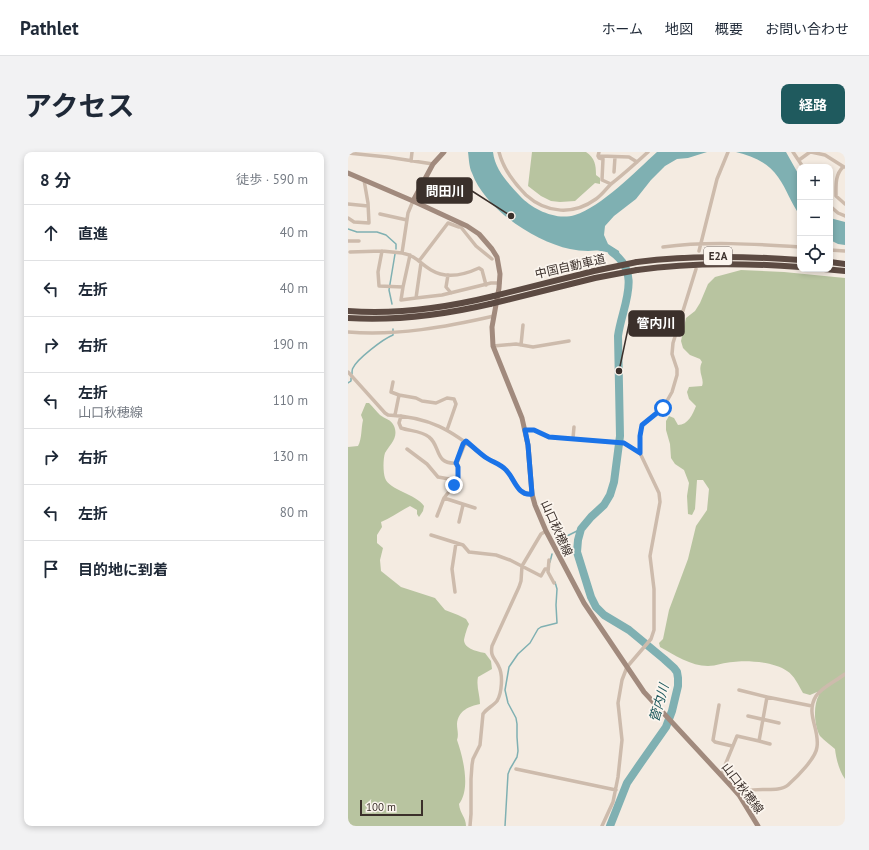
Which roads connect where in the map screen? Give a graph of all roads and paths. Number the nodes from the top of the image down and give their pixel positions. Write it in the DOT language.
graph roads {
  1 [pos="389,152"];
  2 [pos="412,152"];
  3 [pos="444,152"];
  4 [pos="499,152"];
  5 [pos="617,152"];
  6 [pos="631,152"];
  7 [pos="648,152"];
  8 [pos="793,152"];
  9 [pos="810,152"];
  10 [pos="348,153"];
  11 [pos="727,153"];
  12 [pos="820,153"];
  13 [pos="599,154"];
  14 [pos="387,157"];
  15 [pos="615,157"];
  16 [pos="630,157"];
  17 [pos="798,160"];
  18 [pos="410,161"];
  19 [pos="637,162"];
  20 [pos="433,164"];
  21 [pos="801,164"];
  22 [pos="844,167"];
  23 [pos="614,172"];
  24 [pos="348,173"];
  25 [pos="364,180"];
  26 [pos="611,184"];
  27 [pos="413,201"];
  28 [pos="348,204"];
  29 [pos="845,204"];
  30 [pos="368,206"];
  31 [pos="833,209"];
  32 [pos="380,214"];
  33 [pos="845,216"];
  34 [pos="348,218"];
  35 [pos="407,220"];
  36 [pos="460,225"];
  37 [pos="348,240"];
  38 [pos="359,241"];
  39 [pos="700,244"];
  40 [pos="663,247"];
  41 [pos="797,247"];
  42 [pos="833,250"];
  43 [pos="382,251"];
  44 [pos="699,251"];
  45 [pos="845,251"];
  46 [pos="350,252"];
  47 [pos="402,252"];
  48 [pos="410,255"];
  49 [pos="492,259"];
  50 [pos="797,260"];
  51 [pos="420,262"];
  52 [pos="833,262"];
  53 [pos="845,264"];
  54 [pos="797,267"];
  55 [pos="696,269"];
  56 [pos="833,270"];
  57 [pos="845,271"];
  58 [pos="448,275"];
  59 [pos="500,283"];
  60 [pos="486,285"];
  61 [pos="403,287"];
  62 [pos="451,293"];
  63 [pos="416,298"];
  64 [pos="348,311"];
  65 [pos="494,316"];
  66 [pos="348,318"];
  67 [pos="523,325"];
  68 [pos="348,332"];
  69 [pos="569,341"];
  70 [pos="521,345"];
  71 [pos="493,346"];
  72 [pos="348,372"];
  73 [pos="393,382"];
  74 [pos="399,395"];
  75 [pos="395,415"];
  76 [pos="401,416"];
  77 [pos="574,427"];
  78 [pos="447,430"];
  79 [pos="525,430"];
  80 [pos="573,438"];
  81 [pos="466,441"];
  82 [pos="407,449"];
  83 [pos="640,453"];
  84 [pos="456,463"];
  85 [pos="455,480"];
  86 [pos="532,494"];
  87 [pos="444,498"];
  88 [pos="463,505"];
  89 [pos="474,508"];
  90 [pos="437,516"];
  91 [pos="458,522"];
  92 [pos="546,531"];
  93 [pos="431,535"];
  94 [pos="456,544"];
  95 [pos="549,560"];
  96 [pos="522,566"];
  97 [pos="548,569"];
  98 [pos="554,583"];
  99 [pos="455,592"];
  100 [pos="628,667"];
  101 [pos="845,674"];
  102 [pos="739,690"];
  103 [pos="767,697"];
  104 [pos="719,705"];
  105 [pos="812,706"];
  106 [pos="748,716"];
  107 [pos="763,719"];
  108 [pos="779,723"];
  109 [pos="759,741"];
  110 [pos="770,744"];
  111 [pos="732,746"];
  112 [pos="516,769"];
  113 [pos="722,775"];
  114 [pos="616,790"];
  115 [pos="739,795"];
  116 [pos="470,826"];
  117 [pos="602,826"];
  118 [pos="758,826"];
  1 -- 14 [label="street"];
  2 -- 18 [label="street"];
  3 -- 20 [label="main road"];
  4 -- 26 [label="street"];
  5 -- 15 [label="street"];
  6 -- 16 [label="street"];
  7 -- 19 [label="street"];
  8 -- 17 [label="street"];
  9 -- 12 [label="street"];
  9 -- 17 [label="street"];
  10 -- 14 [label="street"];
  11 -- 39 [label="street"];
  12 -- 22 [label="street"];
  13 -- 15 [label="street"];
  13 -- 26 [label="street"];
  14 -- 18 [label="street"];
  15 -- 16 [label="street"];
  15 -- 23 [label="street"];
  16 -- 19 [label="street"];
  17 -- 21 [label="street"];
  18 -- 20 [label="street"];
  19 -- 26 [label="street"];
  20 -- 27 [label="main road"];
  22 -- 29 [label="street"];
  24 -- 25 [label="main road, 山口秋穂線"];
  25 -- 27 [label="main road, 山口秋穂線"];
  25 -- 30 [label="street"];
  27 -- 35 [label="street"];
  27 -- 36 [label="main road, 山口秋穂線"];
  28 -- 30 [label="street"];
  30 -- 34 [label="street"];
  31 -- 33 [label="street"];
  32 -- 35 [label="street"];
  35 -- 47 [label="street"];
  36 -- 49 [label="street"];
  36 -- 51 [label="street"];
  36 -- 59 [label="main road, 山口秋穂線"];
  37 -- 38 [label="street"];
  39 -- 40 [label="street"];
  39 -- 41 [label="street"];
  39 -- 44 [label="street"];
  42 -- 45 [label="street"];
  43 -- 46 [label="street"];
  43 -- 47 [label="street"];
  43 -- 61 [label="street"];
  47 -- 48 [label="street"];
  48 -- 51 [label="street"];
  48 -- 61 [label="street"];
  50 -- 64 [label="highway, 中国自動車道 / E2A, bridge"];
  51 -- 58 [label="street"];
  51 -- 63 [label="street"];
  52 -- 53 [label="highway"];
  54 -- 66 [label="highway, 中国自動車道 / E2A, bridge"];
  55 -- 83 [label="street"];
  56 -- 57 [label="highway"];
  58 -- 60 [label="street"];
  58 -- 62 [label="street"];
  59 -- 60 [label="street"];
  59 -- 65 [label="main road, 山口秋穂線"];
  60 -- 62 [label="street"];
  61 -- 63 [label="street"];
  62 -- 63 [label="street"];
  65 -- 68 [label="street"];
  65 -- 71 [label="main road, 山口秋穂線"];
  67 -- 70 [label="street"];
  69 -- 70 [label="street"];
  70 -- 71 [label="street"];
  71 -- 79 [label="main road, 山口秋穂線"];
  72 -- 75 [label="street"];
  73 -- 74 [label="street"];
  74 -- 75 [label="street"];
  74 -- 78 [label="street"];
  75 -- 76 [label="street"];
  76 -- 78 [label="street"];
  76 -- 84 [label="street"];
  77 -- 80 [label="street"];
  78 -- 81 [label="street"];
  79 -- 80 [label="street"];
  79 -- 86 [label="main road, 山口秋穂線"];
  80 -- 83 [label="street"];
  81 -- 84 [label="street"];
  81 -- 86 [label="street"];
  82 -- 85 [label="street"];
  83 -- 100 [label="street"];
  84 -- 85 [label="street"];
  85 -- 87 [label="street"];
  86 -- 92 [label="main road, 山口秋穂線"];
  87 -- 88 [label="street"];
  87 -- 90 [label="street"];
  88 -- 89 [label="street"];
  88 -- 91 [label="street"];
  92 -- 96 [label="street"];
  92 -- 100 [label="main road, 山口秋穂線"];
  93 -- 94 [label="street"];
  94 -- 96 [label="street"];
  94 -- 99 [label="street"];
  95 -- 97 [label="street"];
  96 -- 97 [label="street"];
  96 -- 116 [label="street"];
  97 -- 98 [label="street"];
  100 -- 113 [label="main road, 山口秋穂線"];
  100 -- 114 [label="street"];
  101 -- 105 [label="street"];
  102 -- 103 [label="street"];
  103 -- 105 [label="street"];
  103 -- 107 [label="street"];
  104 -- 111 [label="street"];
  105 -- 115 [label="street"];
  106 -- 107 [label="street"];
  107 -- 108 [label="street"];
  107 -- 109 [label="street"];
  109 -- 110 [label="street"];
  109 -- 111 [label="street"];
  111 -- 113 [label="street"];
  112 -- 114 [label="street"];
  113 -- 115 [label="main road, 山口秋穂線"];
  114 -- 117 [label="street"];
  115 -- 118 [label="main road, 山口秋穂線"];
}
